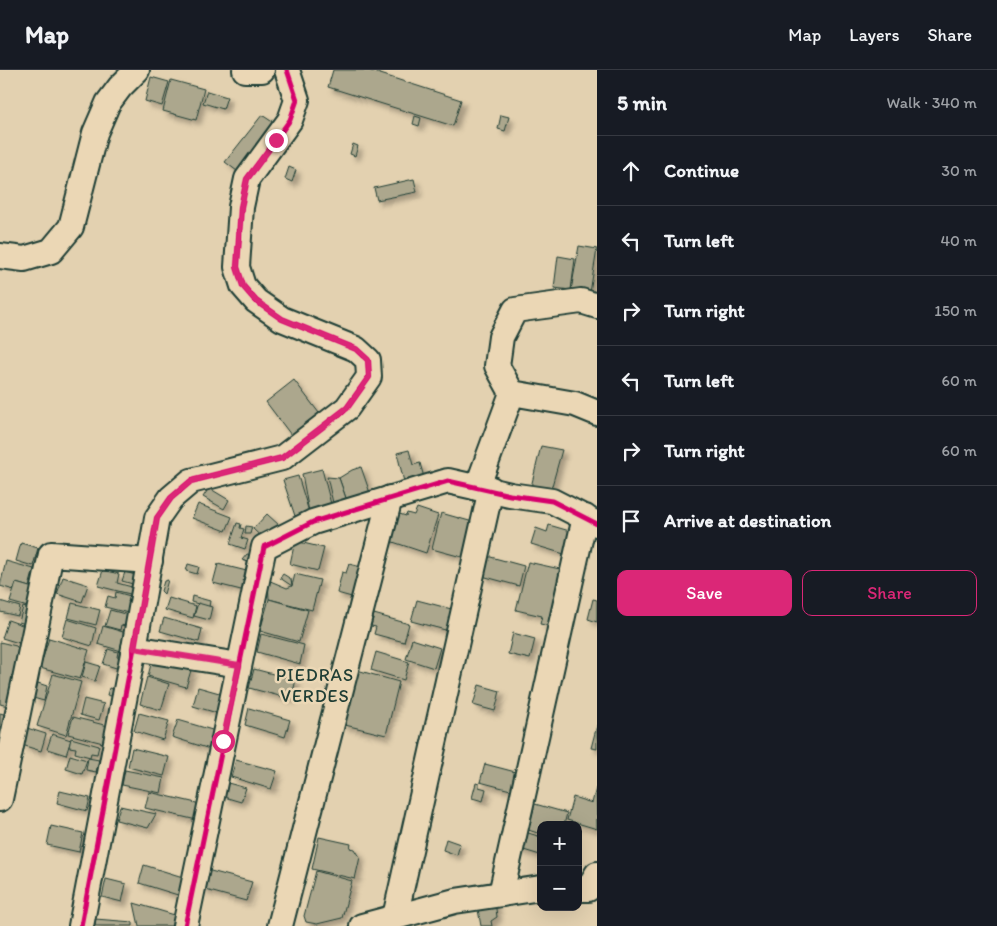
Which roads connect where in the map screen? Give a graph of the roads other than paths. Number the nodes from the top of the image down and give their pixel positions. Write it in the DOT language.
graph roads {
  1 [pos="136,70"];
  2 [pos="245,70"];
  3 [pos="262,70"];
  4 [pos="287,70"];
  5 [pos="0,256"];
  6 [pos="597,306"];
  7 [pos="512,393"];
  8 [pos="597,413"];
  9 [pos="484,489"];
  10 [pos="390,498"];
  11 [pos="591,520"];
  12 [pos="150,561"];
  13 [pos="134,648"];
  14 [pos="239,665"];
  15 [pos="0,799"];
  16 [pos="597,874"];
  17 [pos="537,889"];
  18 [pos="582,889"];
  19 [pos="501,894"];
  20 [pos="396,917"];
  21 [pos="81,926"];
  22 [pos="185,926"];
  23 [pos="280,926"];
  24 [pos="362,926"];
  1 -- 5 [label="street"];
  2 -- 3 [label="street"];
  4 -- 12 [label="street"];
  6 -- 7 [label="street"];
  7 -- 8 [label="street"];
  7 -- 9 [label="street"];
  9 -- 10 [label="street"];
  9 -- 11 [label="street"];
  9 -- 20 [label="street"];
  10 -- 14 [label="street"];
  10 -- 23 [label="street"];
  11 -- 19 [label="street"];
  12 -- 13 [label="street"];
  12 -- 15 [label="street"];
  13 -- 14 [label="street"];
  13 -- 21 [label="street"];
  14 -- 22 [label="street"];
  16 -- 18 [label="street"];
  17 -- 19 [label="street"];
  19 -- 20 [label="street"];
  20 -- 24 [label="street"];
}
